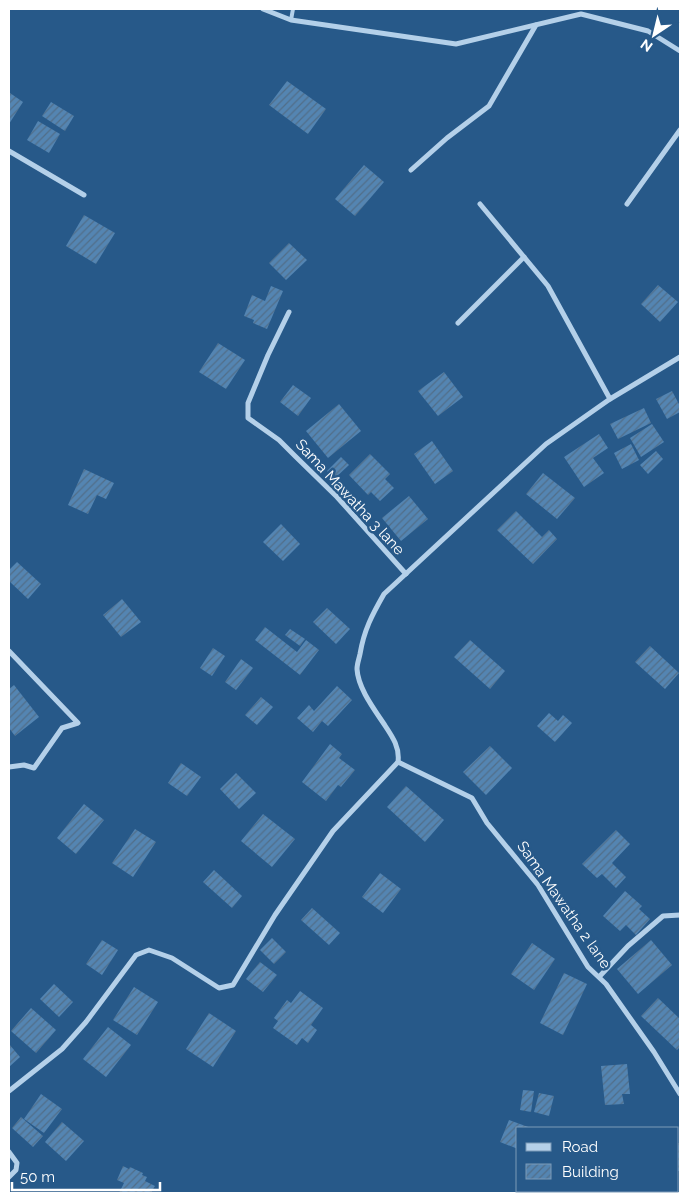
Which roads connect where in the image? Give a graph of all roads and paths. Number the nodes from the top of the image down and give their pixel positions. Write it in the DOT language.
graph roads {
  1 [pos="263,9"];
  2 [pos="293,9"];
  3 [pos="291,20"];
  4 [pos="536,25"];
  5 [pos="680,51"];
  6 [pos="680,130"];
  7 [pos="9,151"];
  8 [pos="411,170"];
  9 [pos="84,195"];
  10 [pos="480,204"];
  11 [pos="627,204"];
  12 [pos="524,257"];
  13 [pos="290,312"];
  14 [pos="458,323"];
  15 [pos="680,357"];
  16 [pos="610,400"];
  17 [pos="406,574"];
  18 [pos="9,651"];
  19 [pos="398,762"];
  20 [pos="9,767"];
  21 [pos="680,915"];
  22 [pos="599,977"];
  23 [pos="9,1091"];
  24 [pos="680,1094"];
  25 [pos="9,1152"];
  26 [pos="9,1177"];
  1 -- 3 [label="street"];
  2 -- 3 [label="lane"];
  3 -- 4 [label="street"];
  4 -- 5 [label="street"];
  4 -- 8 [label="street"];
  6 -- 11 [label="street"];
  7 -- 9 [label="street"];
  10 -- 12 [label="street"];
  12 -- 14 [label="street"];
  12 -- 16 [label="street"];
  13 -- 17 [label="street, Sama Mawatha 3 lane"];
  15 -- 16 [label="street"];
  16 -- 17 [label="street"];
  17 -- 19 [label="street"];
  18 -- 20 [label="street"];
  19 -- 22 [label="street, Sama Mawatha 2 lane"];
  19 -- 23 [label="street"];
  21 -- 22 [label="street"];
  22 -- 24 [label="street, Sama Mawatha 2 lane"];
  25 -- 26 [label="street"];
}
